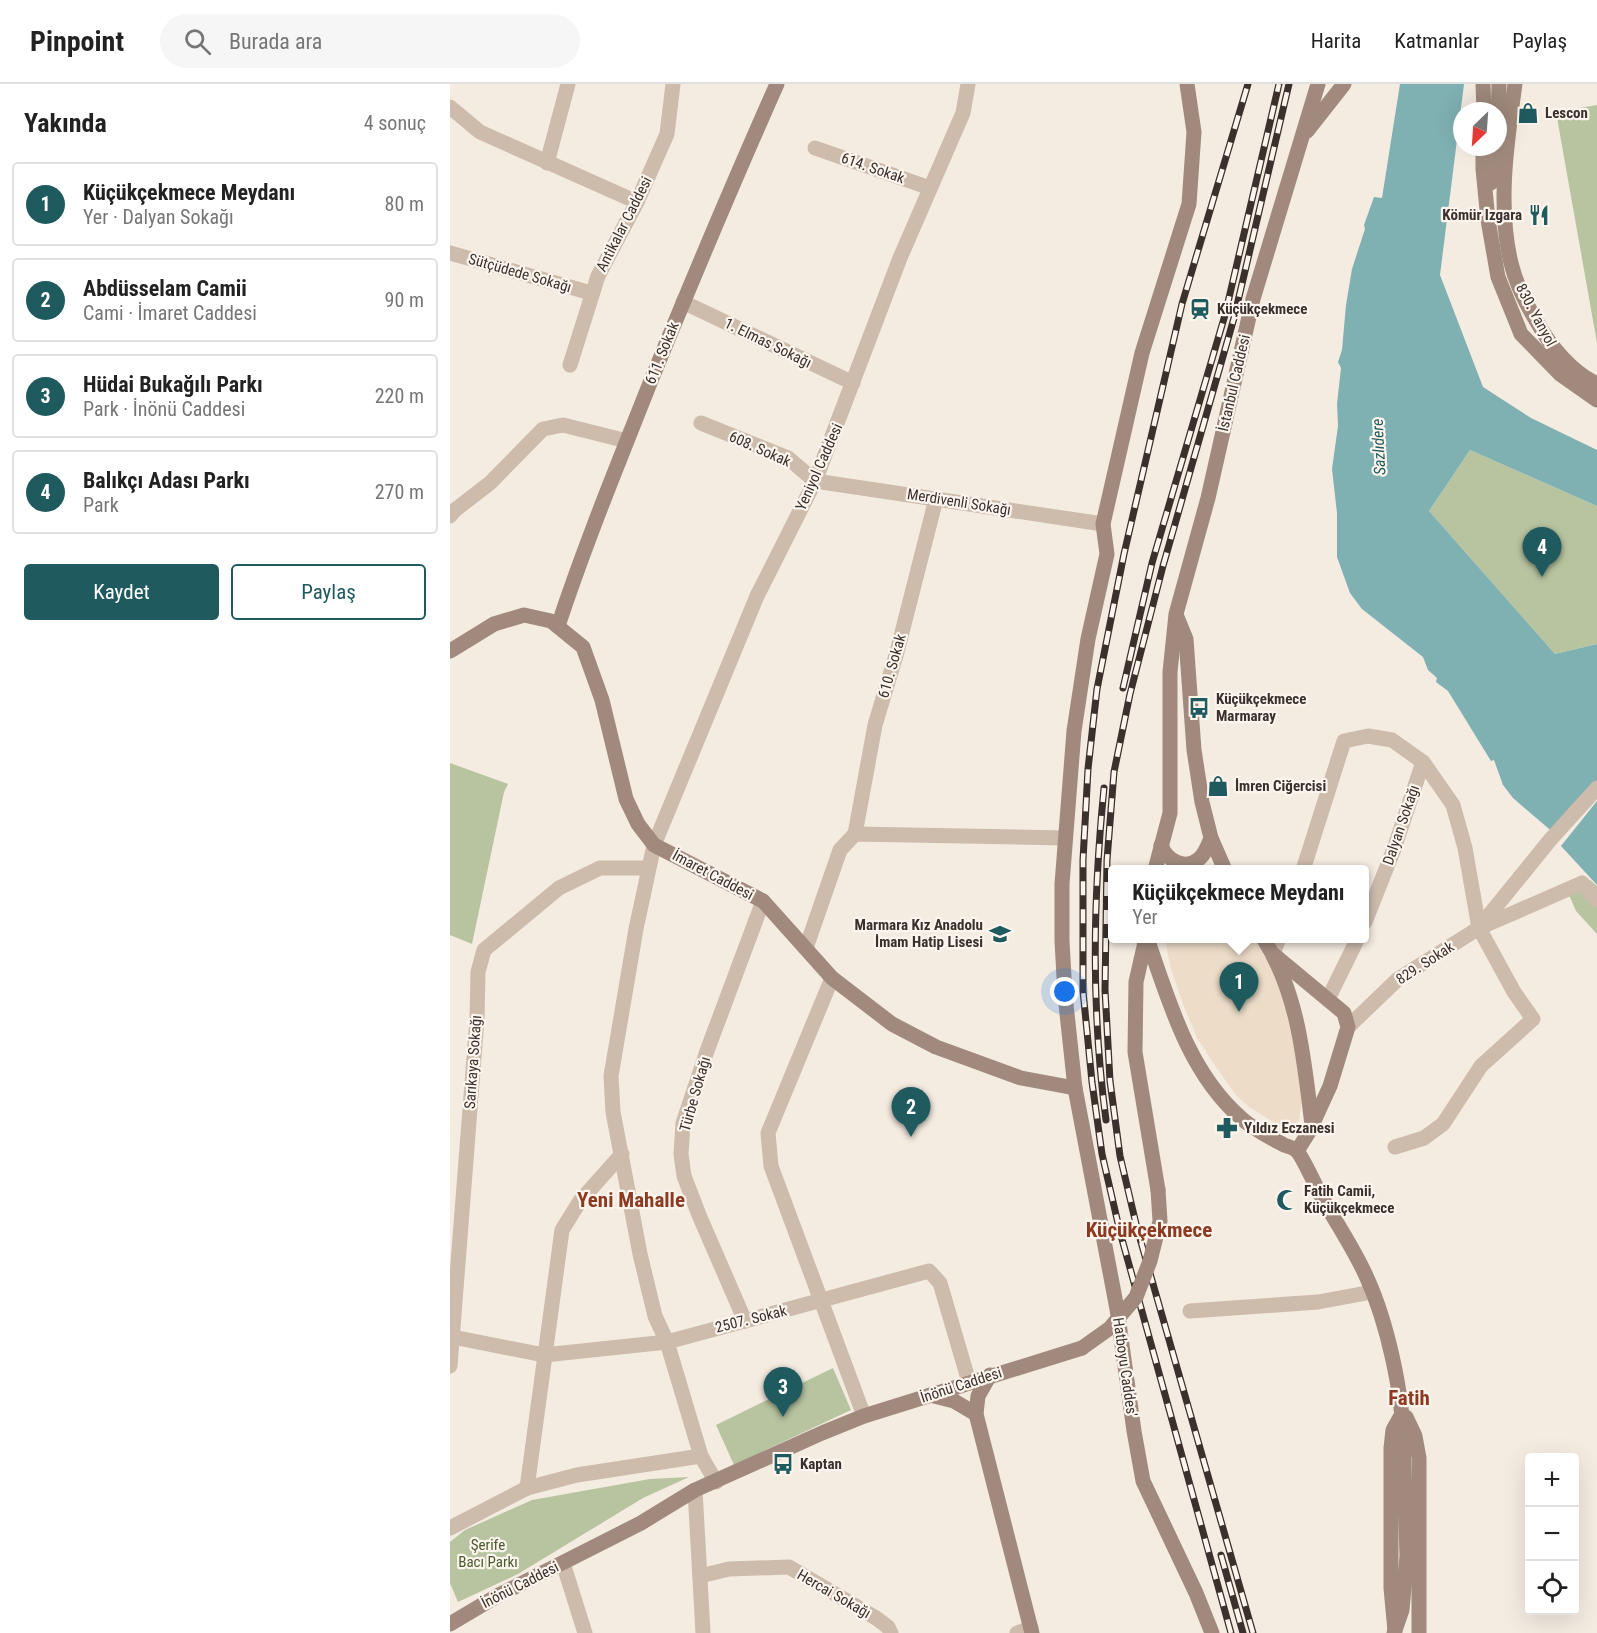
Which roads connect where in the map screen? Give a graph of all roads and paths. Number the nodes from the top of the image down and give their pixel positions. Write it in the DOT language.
graph roads {
  1 [pos="568,84"];
  2 [pos="673,84"];
  3 [pos="777,84"];
  4 [pos="968,84"];
  5 [pos="1188,84"];
  6 [pos="1318,84"];
  7 [pos="1326,84"];
  8 [pos="1344,84"];
  9 [pos="1483,84"];
  10 [pos="1499,84"];
  11 [pos="1515,84"];
  12 [pos="1484,102"];
  13 [pos="1499,102"];
  14 [pos="450,107"];
  15 [pos="1301,138"];
  16 [pos="815,148"];
  17 [pos="1483,156"];
  18 [pos="1494,156"];
  19 [pos="547,163"];
  20 [pos="930,188"];
  21 [pos="637,202"];
  22 [pos="1488,220"];
  23 [pos="450,253"];
  24 [pos="591,293"];
  25 [pos="683,302"];
  26 [pos="570,364"];
  27 [pos="853,383"];
  28 [pos="1597,384"];
  29 [pos="1597,400"];
  30 [pos="701,423"];
  31 [pos="627,441"];
  32 [pos="815,481"];
  33 [pos="936,499"];
  34 [pos="450,516"];
  35 [pos="1103,524"];
  36 [pos="1176,614"];
  37 [pos="558,626"];
  38 [pos="451,648"];
  39 [pos="1423,762"];
  40 [pos="1597,788"];
  41 [pos="855,834"];
  42 [pos="1065,838"];
  43 [pos="1211,838"];
  44 [pos="654,844"];
  45 [pos="1161,845"];
  46 [pos="1156,865"];
  47 [pos="1223,865"];
  48 [pos="1305,865"];
  49 [pos="648,868"];
  50 [pos="1597,900"];
  51 [pos="763,901"];
  52 [pos="1369,912"];
  53 [pos="1479,928"];
  54 [pos="1146,943"];
  55 [pos="1148,943"];
  56 [pos="1266,943"];
  57 [pos="1277,943"];
  58 [pos="1356,943"];
  59 [pos="806,948"];
  60 [pos="1273,954"];
  61 [pos="832,978"];
  62 [pos="1328,999"];
  63 [pos="1348,1027"];
  64 [pos="1075,1088"];
  65 [pos="1312,1125"];
  66 [pos="1395,1148"];
  67 [pos="1297,1151"];
  68 [pos="622,1154"];
  69 [pos="1372,1292"];
  70 [pos="822,1301"];
  71 [pos="1190,1311"];
  72 [pos="745,1321"];
  73 [pos="453,1337"];
  74 [pos="667,1342"];
  75 [pos="544,1355"];
  76 [pos="450,1366"];
  77 [pos="990,1375"];
  78 [pos="969,1382"];
  79 [pos="930,1395"];
  80 [pos="1403,1412"];
  81 [pos="976,1414"];
  82 [pos="864,1416"];
  83 [pos="701,1456"];
  84 [pos="716,1482"];
  85 [pos="527,1488"];
  86 [pos="695,1490"];
  87 [pos="450,1528"];
  88 [pos="563,1563"];
  89 [pos="700,1576"];
  90 [pos="451,1619"];
  91 [pos="1027,1631"];
  92 [pos="585,1633"];
  93 [pos="703,1633"];
  94 [pos="891,1633"];
  95 [pos="1212,1633"];
  96 [pos="1394,1633"];
  97 [pos="1419,1633"];
  1 -- 19 [label="street"];
  2 -- 21 [label="street, Antikalar Caddesi"];
  3 -- 25 [label="street, 611. Sokak"];
  4 -- 20 [label="street, Yeniyol Caddesi"];
  5 -- 35 [label="street"];
  6 -- 15 [label="street, İstanbul Caddesi"];
  7 -- 15 [label="street"];
  8 -- 15 [label="street"];
  9 -- 12 [label="street"];
  10 -- 13 [label="street"];
  11 -- 28 [label="street, 830. Yanyol"];
  14 -- 19 [label="street"];
  15 -- 36 [label="street, İstanbul Caddesi"];
  16 -- 20 [label="street, 614. Sokak"];
  17 -- 22 [label="street"];
  18 -- 22 [label="street"];
  19 -- 21 [label="street"];
  20 -- 27 [label="street, Yeniyol Caddesi"];
  21 -- 24 [label="street, Antikalar Caddesi"];
  22 -- 29 [label="street, 830. Yanyol"];
  23 -- 24 [label="street, Sütçüdede Sokağı"];
  24 -- 26 [label="street, Antikalar Caddesi"];
  25 -- 27 [label="street, 1. Elmas Sokağı"];
  25 -- 31 [label="street, 611. Sokak"];
  27 -- 32 [label="street, Yeniyol Caddesi"];
  30 -- 32 [label="street, 608. Sokak"];
  31 -- 34 [label="street"];
  31 -- 37 [label="street, 611. Sokak"];
  32 -- 33 [label="street, Merdivenli Sokağı"];
  32 -- 44 [label="street, Yeniyol Caddesi"];
  33 -- 35 [label="street, Merdivenli Sokağı"];
  33 -- 41 [label="street, 610. Sokak"];
  35 -- 42 [label="street, Hatboyu Caddes'"];
  36 -- 43 [label="street"];
  36 -- 45 [label="street, İstanbul Caddesi"];
  37 -- 38 [label="street, İmaret Caddesi"];
  37 -- 44 [label="street, İmaret Caddesi"];
  39 -- 48 [label="street"];
  39 -- 52 [label="street, Dalyan Sokağı"];
  39 -- 53 [label="street"];
  40 -- 53 [label="street"];
  41 -- 42 [label="street"];
  41 -- 59 [label="street"];
  42 -- 64 [label="street, Hatboyu Caddes'"];
  43 -- 45 [label="street"];
  43 -- 47 [label="street"];
  44 -- 49 [label="street, Yeniyol Caddesi"];
  44 -- 51 [label="street, İmaret Caddesi"];
  45 -- 46 [label="street"];
  49 -- 68 [label="street, Yeniyol Caddesi"];
  49 -- 73 [label="street, Sarıkaya Sokağı"];
  50 -- 53 [label="street"];
  51 -- 59 [label="street, İmaret Caddesi"];
  51 -- 72 [label="street, Türbe Sokağı"];
  53 -- 63 [label="street, 829. Sokak"];
  53 -- 66 [label="street"];
  54 -- 77 [label="street, İnönü Caddesi, bridge"];
  55 -- 67 [label="street"];
  56 -- 60 [label="street"];
  57 -- 60 [label="street"];
  58 -- 62 [label="street"];
  59 -- 61 [label="street, İmaret Caddesi"];
  60 -- 62 [label="street"];
  60 -- 65 [label="street"];
  61 -- 64 [label="street, İmaret Caddesi"];
  61 -- 70 [label="street"];
  62 -- 63 [label="street"];
  63 -- 65 [label="street"];
  64 -- 95 [label="street, Hatboyu Caddes'"];
  65 -- 67 [label="street"];
  67 -- 69 [label="street"];
  68 -- 74 [label="street, Yeniyol Caddesi"];
  68 -- 75 [label="street"];
  69 -- 71 [label="street"];
  69 -- 80 [label="street"];
  70 -- 72 [label="street, 2507. Sokak"];
  70 -- 78 [label="street, 2507. Sokak"];
  70 -- 82 [label="street"];
  72 -- 74 [label="street, 2507. Sokak"];
  73 -- 75 [label="street, 2507. Sokak"];
  73 -- 76 [label="street, Sarıkaya Sokağı"];
  74 -- 75 [label="street, 2507. Sokak"];
  74 -- 83 [label="street, Yeniyol Caddesi"];
  75 -- 85 [label="street"];
  77 -- 78 [label="street, İnönü Caddesi"];
  77 -- 81 [label="street"];
  78 -- 79 [label="street, İnönü Caddesi"];
  79 -- 81 [label="street"];
  79 -- 82 [label="street, İnönü Caddesi"];
  80 -- 96 [label="street, bridge"];
  80 -- 96 [label="street"];
  80 -- 97 [label="street"];
  81 -- 91 [label="street"];
  82 -- 84 [label="street, İnönü Caddesi"];
  83 -- 84 [label="street, Yeniyol Caddesi"];
  83 -- 85 [label="street"];
  84 -- 86 [label="street, İnönü Caddesi"];
  85 -- 87 [label="street"];
  86 -- 88 [label="street, İnönü Caddesi"];
  86 -- 89 [label="street"];
  88 -- 90 [label="street, İnönü Caddesi"];
  88 -- 92 [label="street"];
  89 -- 93 [label="street"];
  89 -- 94 [label="street, Hercai Sokağı"];
}
